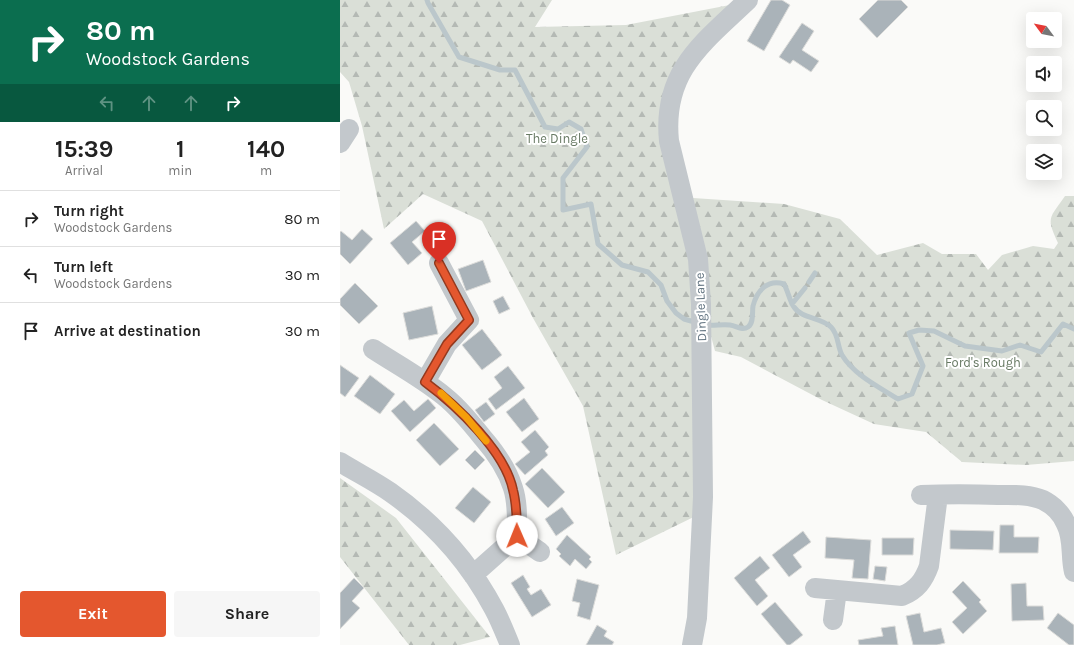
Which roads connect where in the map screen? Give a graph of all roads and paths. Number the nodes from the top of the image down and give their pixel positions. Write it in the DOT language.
graph roads {
  1 [pos="748,0"];
  2 [pos="439,263"];
  3 [pos="372,349"];
  4 [pos="425,382"];
  5 [pos="340,462"];
  6 [pos="517,536"];
  7 [pos="540,552"];
  8 [pos="1074,572"];
  9 [pos="473,574"];
  10 [pos="815,588"];
  11 [pos="837,590"];
  12 [pos="833,620"];
  13 [pos="510,645"];
  14 [pos="692,645"];
  1 -- 14 [label="street, Dingle Lane"];
  2 -- 4 [label="street"];
  3 -- 4 [label="street"];
  4 -- 6 [label="street"];
  5 -- 9 [label="street"];
  6 -- 7 [label="street"];
  6 -- 9 [label="street"];
  8 -- 11 [label="street"];
  9 -- 13 [label="street"];
  10 -- 11 [label="street"];
  11 -- 12 [label="street"];
}
